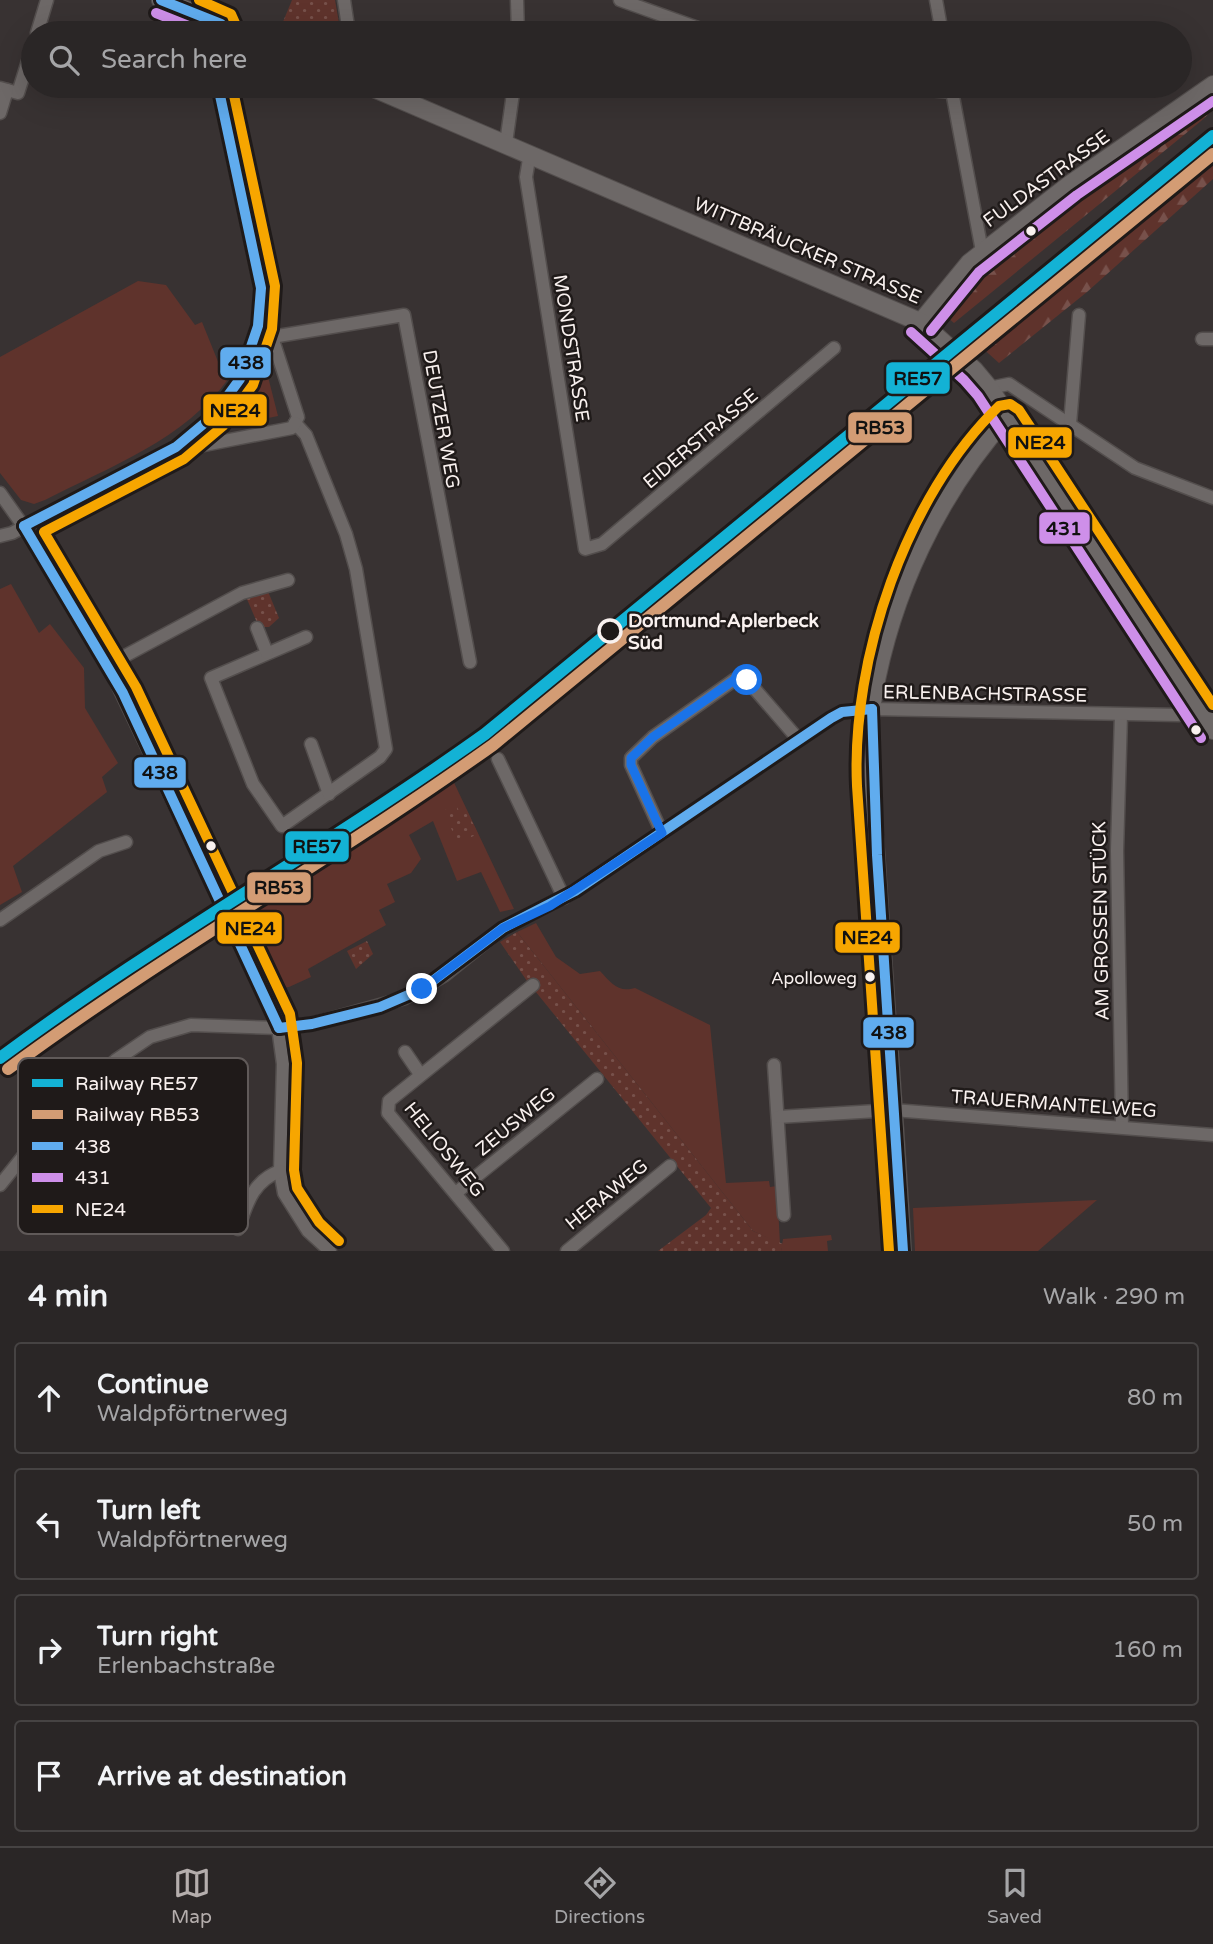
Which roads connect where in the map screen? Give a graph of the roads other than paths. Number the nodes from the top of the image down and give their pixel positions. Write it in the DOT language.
graph roads {
  1 [pos="47,0"];
  2 [pos="161,0"];
  3 [pos="344,0"];
  4 [pos="517,0"];
  5 [pos="620,0"];
  6 [pos="936,0"];
  7 [pos="41,21"];
  8 [pos="204,21"];
  9 [pos="347,21"];
  10 [pos="518,21"];
  11 [pos="679,21"];
  12 [pos="940,21"];
  13 [pos="1213,84"];
  14 [pos="21,86"];
  15 [pos="3,89"];
  16 [pos="221,98"];
  17 [pos="398,98"];
  18 [pos="512,98"];
  19 [pos="954,98"];
  20 [pos="0,113"];
  21 [pos="506,143"];
  22 [pos="530,153"];
  23 [pos="982,251"];
  24 [pos="1079,315"];
  25 [pos="925,325"];
  26 [pos="258,326"];
  27 [pos="272,337"];
  28 [pos="834,348"];
  29 [pos="986,385"];
  30 [pos="1007,418"];
  31 [pos="295,423"];
  32 [pos="1070,424"];
  33 [pos="176,447"];
  34 [pos="0,493"];
  35 [pos="1213,498"];
  36 [pos="24,526"];
  37 [pos="0,536"];
  38 [pos="585,549"];
  39 [pos="288,580"];
  40 [pos="257,628"];
  41 [pos="306,638"];
  42 [pos="267,653"];
  43 [pos="470,662"];
  44 [pos="108,665"];
  45 [pos="1198,708"];
  46 [pos="872,709"];
  47 [pos="1121,715"];
  48 [pos="1213,730"];
  49 [pos="798,739"];
  50 [pos="311,744"];
  51 [pos="498,759"];
  52 [pos="329,794"];
  53 [pos="662,833"];
  54 [pos="125,842"];
  55 [pos="564,898"];
  56 [pos="0,920"];
  57 [pos="533,985"];
  58 [pos="279,1028"];
  59 [pos="405,1052"];
  60 [pos="119,1058"];
  61 [pos="774,1065"];
  62 [pos="420,1074"];
  63 [pos="597,1079"];
  64 [pos="893,1110"];
  65 [pos="778,1117"];
  66 [pos="1122,1127"];
  67 [pos="1213,1135"];
  68 [pos="18,1163"];
  69 [pos="670,1166"];
  70 [pos="280,1171"];
  71 [pos="0,1185"];
  72 [pos="457,1192"];
  73 [pos="248,1205"];
  74 [pos="784,1215"];
  75 [pos="327,1250"];
  76 [pos="503,1251"];
  77 [pos="567,1251"];
  78 [pos="903,1251"];
  1 -- 7 [label="street"];
  2 -- 8 [label="main road"];
  3 -- 9 [label="street"];
  4 -- 10 [label="street"];
  5 -- 11 [label="street"];
  6 -- 12 [label="street"];
  13 -- 23 [label="street, FULDASTRASSE"];
  14 -- 15 [label="street"];
  15 -- 20 [label="street"];
  16 -- 26 [label="street"];
  17 -- 21 [label="main road, WITTBRÄUCKER STRASSE"];
  18 -- 21 [label="street"];
  19 -- 23 [label="street"];
  21 -- 22 [label="main road, WITTBRÄUCKER STRASSE"];
  22 -- 25 [label="main road, WITTBRÄUCKER STRASSE"];
  22 -- 38 [label="street, MONDSTRASSE"];
  23 -- 25 [label="street, FULDASTRASSE"];
  24 -- 32 [label="street"];
  25 -- 29 [label="main road, WITTBRÄUCKER STRASSE"];
  26 -- 27 [label="street"];
  26 -- 33 [label="street"];
  27 -- 31 [label="street"];
  27 -- 43 [label="street, DEUTZER WEG"];
  28 -- 38 [label="street, EIDERSTRASSE"];
  29 -- 30 [label="main road, WITTBRÄUCKER STRASSE"];
  29 -- 32 [label="street"];
  30 -- 45 [label="main road, WITTBRÄUCKER STRASSE"];
  30 -- 46 [label="street"];
  31 -- 33 [label="street"];
  31 -- 52 [label="street"];
  32 -- 35 [label="street"];
  33 -- 36 [label="street"];
  34 -- 36 [label="street"];
  36 -- 37 [label="street"];
  36 -- 44 [label="street"];
  39 -- 44 [label="street"];
  40 -- 42 [label="street"];
  41 -- 42 [label="street"];
  42 -- 52 [label="street"];
  44 -- 58 [label="street"];
  45 -- 47 [label="street, ERLENBACHSTRASSE"];
  45 -- 48 [label="main road, WITTBRÄUCKER STRASSE"];
  46 -- 47 [label="street, ERLENBACHSTRASSE"];
  46 -- 49 [label="street, ERLENBACHSTRASSE"];
  46 -- 64 [label="street"];
  47 -- 66 [label="street, AM GROSSEN STÜCK"];
  49 -- 53 [label="street, ERLENBACHSTRASSE"];
  49 -- 53 [label="street"];
  50 -- 52 [label="street"];
  51 -- 55 [label="street"];
  53 -- 55 [label="street, ERLENBACHSTRASSE"];
  54 -- 56 [label="street"];
  55 -- 58 [label="street, ERLENBACHSTRASSE"];
  57 -- 62 [label="street, HELIOSWEG"];
  58 -- 60 [label="street, ERLENBACHSTRASSE"];
  58 -- 70 [label="street"];
  59 -- 62 [label="street, HELIOSWEG"];
  61 -- 65 [label="street"];
  62 -- 72 [label="street, HELIOSWEG"];
  63 -- 72 [label="street, ZEUSWEG"];
  64 -- 65 [label="street, TRAUERMANTELWEG"];
  64 -- 66 [label="street, TRAUERMANTELWEG"];
  64 -- 78 [label="street"];
  65 -- 74 [label="street"];
  66 -- 67 [label="street, TRAUERMANTELWEG"];
  68 -- 71 [label="street, ERLENBACHSTRASSE"];
  69 -- 77 [label="street, HERAWEG"];
  70 -- 73 [label="street"];
  70 -- 75 [label="street"];
  72 -- 76 [label="street, HELIOSWEG"];
}
